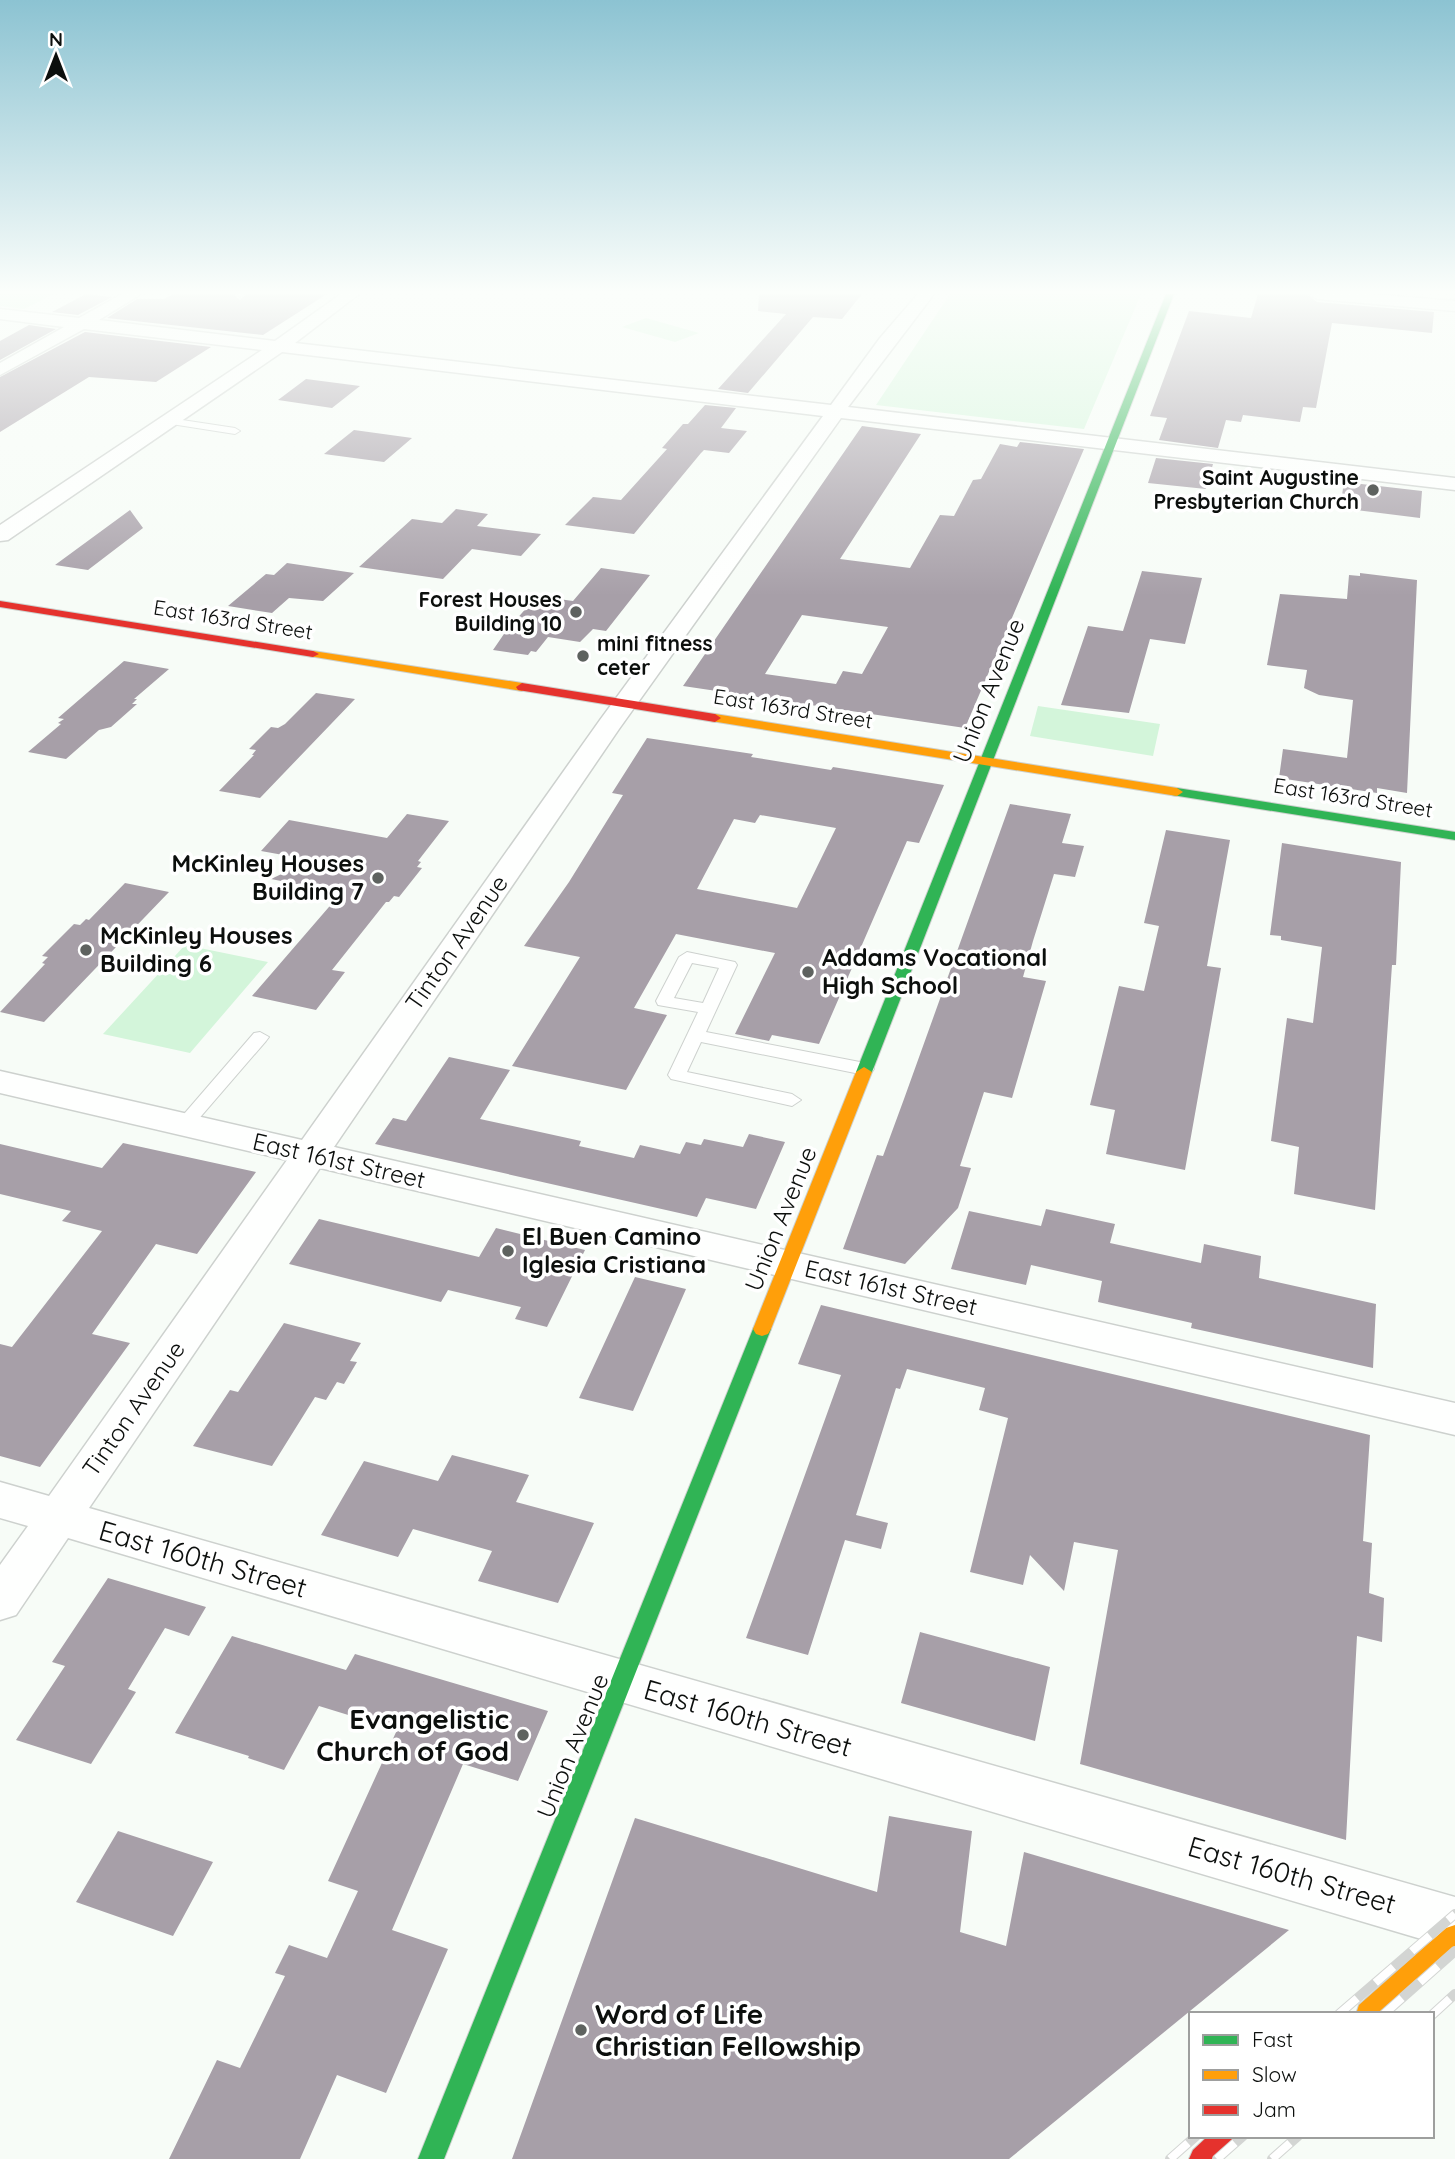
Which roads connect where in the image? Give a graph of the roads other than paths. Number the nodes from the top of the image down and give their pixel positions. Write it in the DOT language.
graph roads {
  1 [pos="208,395"];
  2 [pos="687,395"];
  3 [pos="848,395"];
  4 [pos="1132,395"];
  5 [pos="835,412"];
  6 [pos="169,421"];
  7 [pos="235,431"];
  8 [pos="1113,444"];
  9 [pos="1455,484"];
  10 [pos="0,535"];
  11 [pos="0,604"];
  12 [pos="624,704"];
  13 [pos="986,761"];
  14 [pos="1455,836"];
  15 [pos="708,1009"];
  16 [pos="696,1035"];
  17 [pos="260,1037"];
  18 [pos="865,1069"];
  19 [pos="0,1082"];
  20 [pos="792,1100"];
  21 [pos="184,1125"];
  22 [pos="310,1154"];
  23 [pos="788,1264"];
  24 [pos="1455,1419"];
  25 [pos="0,1500"];
  26 [pos="59,1517"];
  27 [pos="0,1601"];
  28 [pos="623,1682"];
  29 [pos="1455,1923"];
  30 [pos="1455,1937"];
  31 [pos="1369,2012"];
  32 [pos="1226,2138"];
  33 [pos="431,2159"];
  34 [pos="1202,2159"];
  1 -- 6 [label="street"];
  2 -- 5 [label="street"];
  3 -- 5 [label="street, Tinton Avenue"];
  4 -- 8 [label="street, Union Avenue"];
  5 -- 8 [label="street"];
  5 -- 12 [label="street, Tinton Avenue"];
  6 -- 7 [label="lane"];
  6 -- 10 [label="street"];
  8 -- 9 [label="street"];
  8 -- 13 [label="street, Union Avenue"];
  11 -- 12 [label="street, East 163rd Street"];
  12 -- 13 [label="street, East 163rd Street"];
  12 -- 22 [label="street, Tinton Avenue"];
  13 -- 14 [label="street, East 163rd Street"];
  13 -- 18 [label="street, Union Avenue"];
  15 -- 16 [label="lane"];
  16 -- 18 [label="lane"];
  16 -- 20 [label="lane"];
  17 -- 21 [label="lane"];
  18 -- 23 [label="street, Union Avenue"];
  19 -- 21 [label="street, East 161st Street"];
  21 -- 22 [label="street, East 161st Street"];
  22 -- 23 [label="street, East 161st Street"];
  22 -- 26 [label="street, Tinton Avenue"];
  23 -- 24 [label="street, East 161st Street"];
  23 -- 28 [label="street, Union Avenue"];
  25 -- 26 [label="street, East 160th Street"];
  26 -- 27 [label="street, Tinton Avenue"];
  26 -- 28 [label="street, East 160th Street"];
  28 -- 29 [label="street, East 160th Street"];
  28 -- 33 [label="street, Union Avenue"];
  30 -- 31 [label="street"];
  32 -- 34 [label="street"];
}
